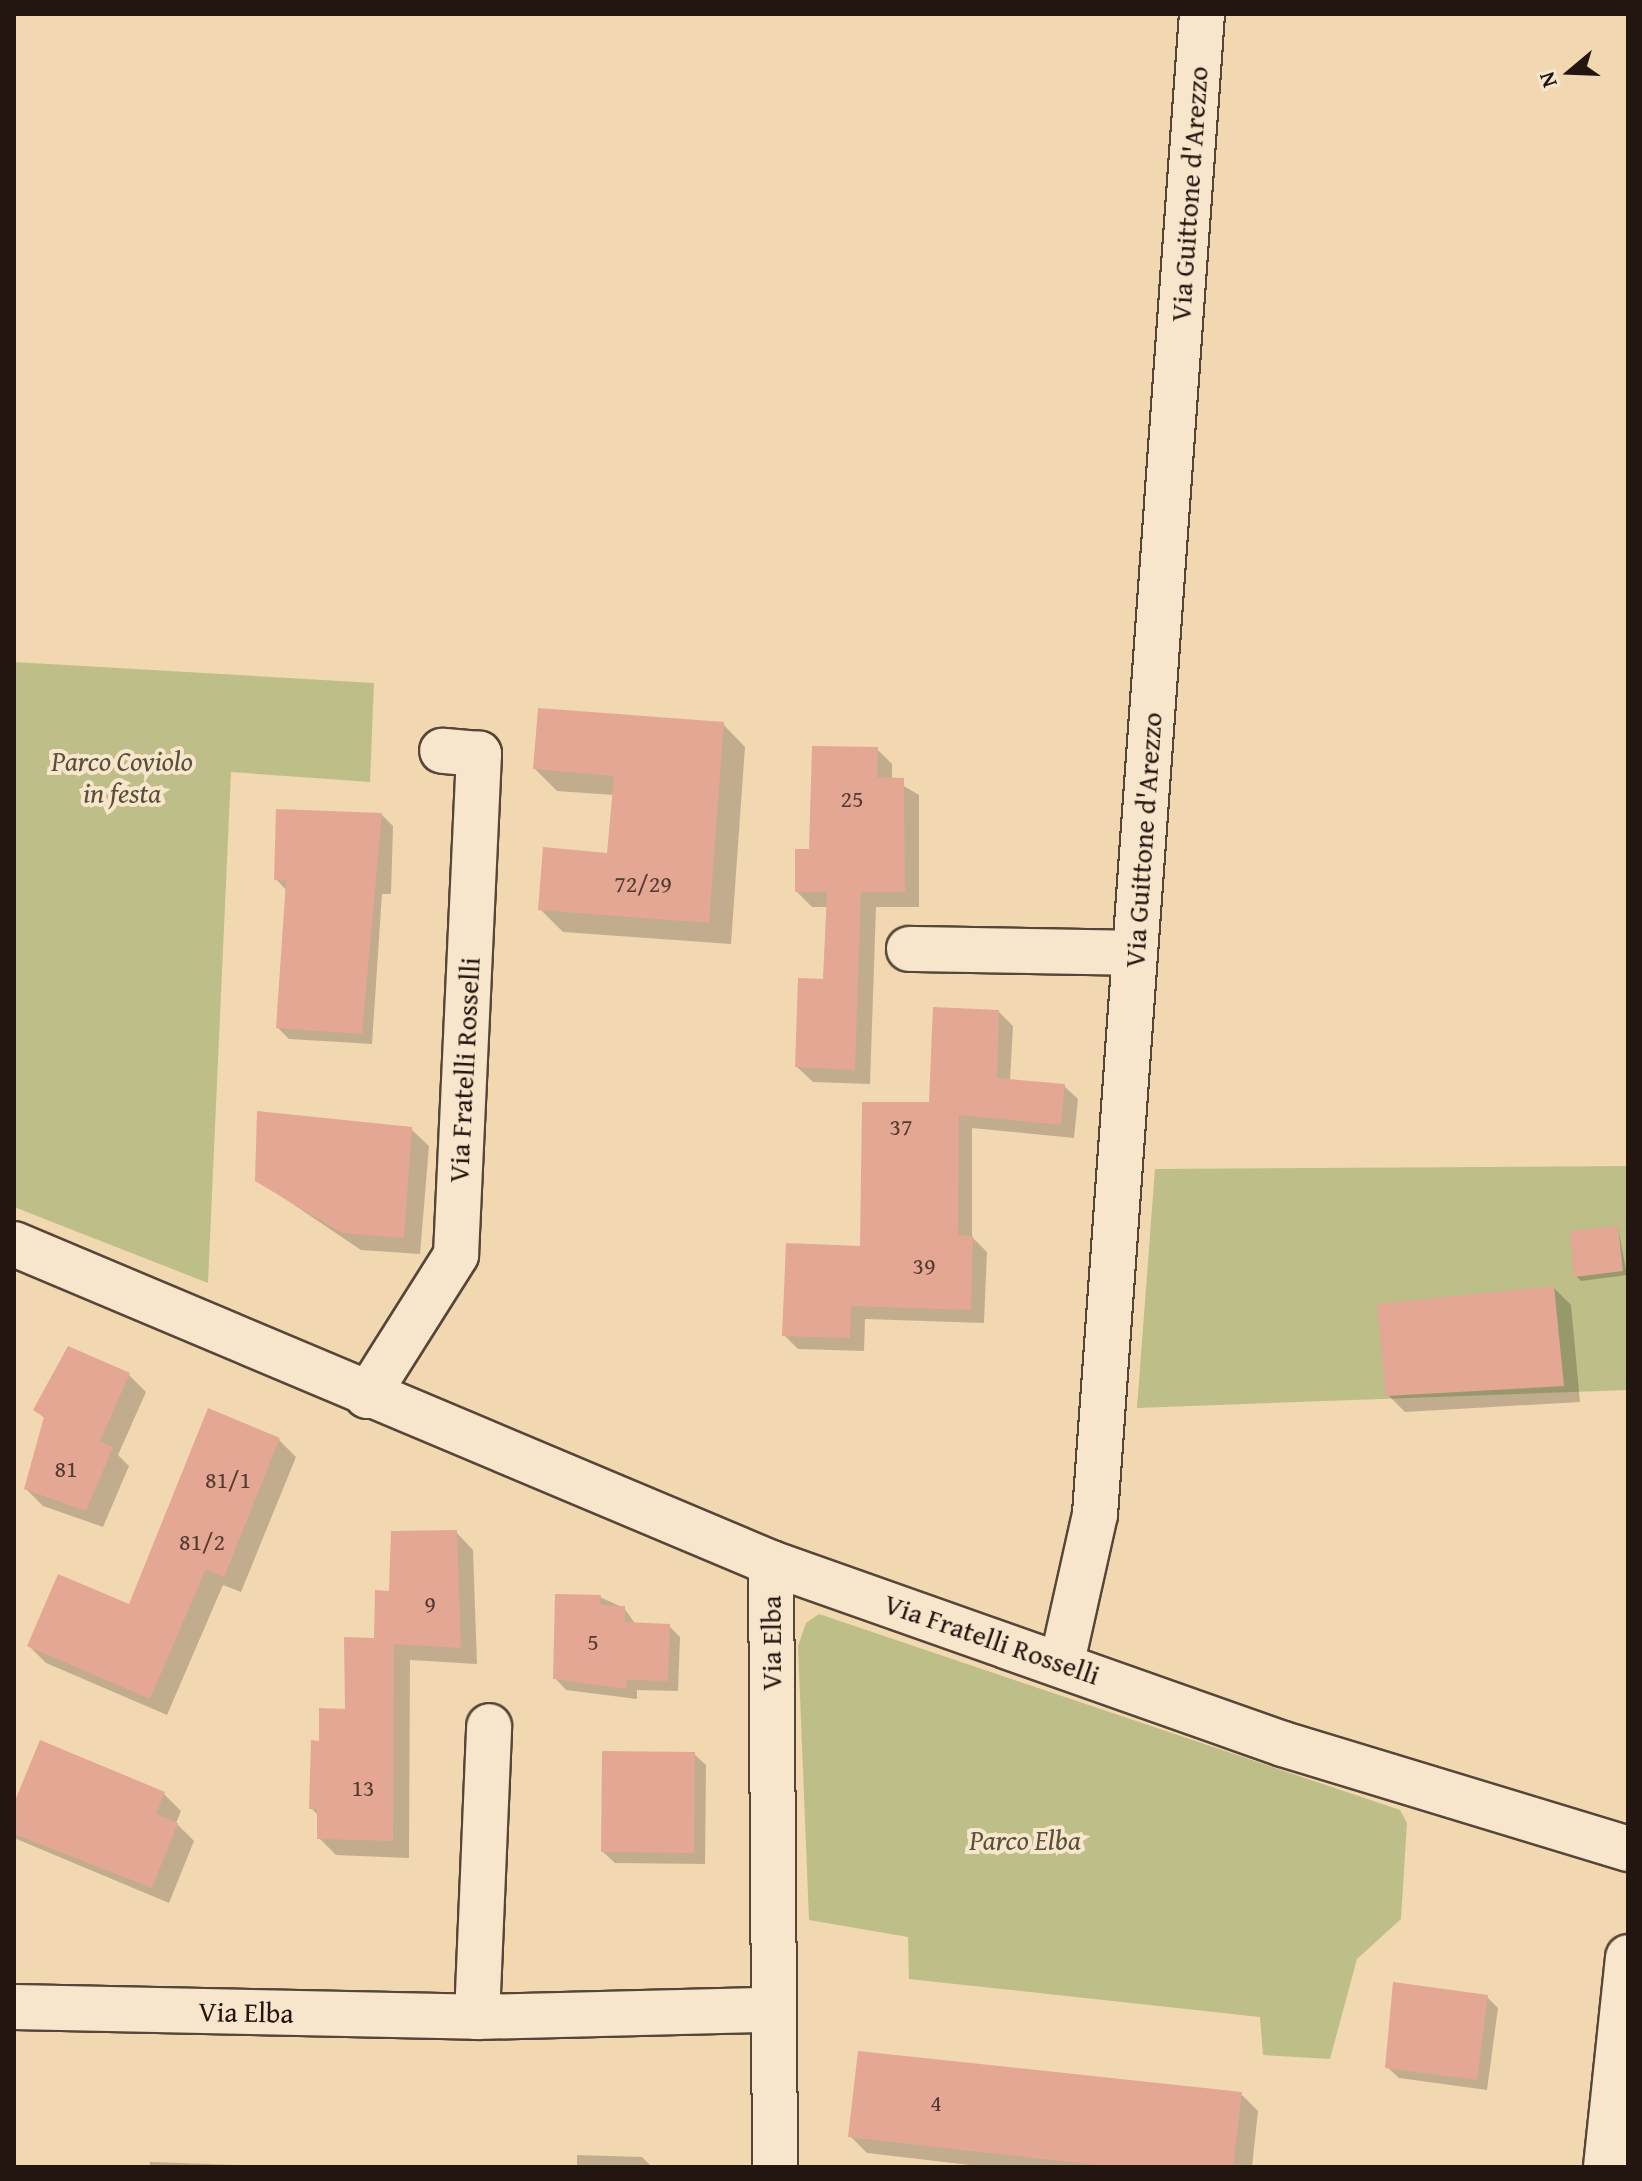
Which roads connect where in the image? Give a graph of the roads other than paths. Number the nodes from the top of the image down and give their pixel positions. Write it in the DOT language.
graph roads {
  1 [pos="1202,14"];
  2 [pos="442,751"];
  3 [pos="909,949"];
  4 [pos="1135,953"];
  5 [pos="14,1244"];
  6 [pos="367,1396"];
  7 [pos="771,1563"];
  8 [pos="1062,1662"];
  9 [pos="489,1726"];
  10 [pos="1628,1849"];
  11 [pos="1628,1957"];
  12 [pos="14,2007"];
  13 [pos="770,2010"];
  14 [pos="477,2017"];
  15 [pos="775,2167"];
  16 [pos="1606,2167"];
  1 -- 4 [label="street, Via Guittone d'Arezzo"];
  2 -- 6 [label="street, Via Fratelli Rosselli"];
  3 -- 4 [label="street"];
  4 -- 8 [label="street, Via Guittone d'Arezzo"];
  5 -- 6 [label="street, Via Fratelli Rosselli"];
  6 -- 7 [label="street, Via Fratelli Rosselli"];
  7 -- 8 [label="street, Via Fratelli Rosselli"];
  7 -- 13 [label="street, Via Elba"];
  8 -- 10 [label="street, Via Fratelli Rosselli"];
  9 -- 14 [label="street"];
  11 -- 16 [label="street"];
  12 -- 14 [label="street, Via Elba"];
  13 -- 14 [label="street, Via Elba"];
  13 -- 15 [label="street, Via Elba"];
}
